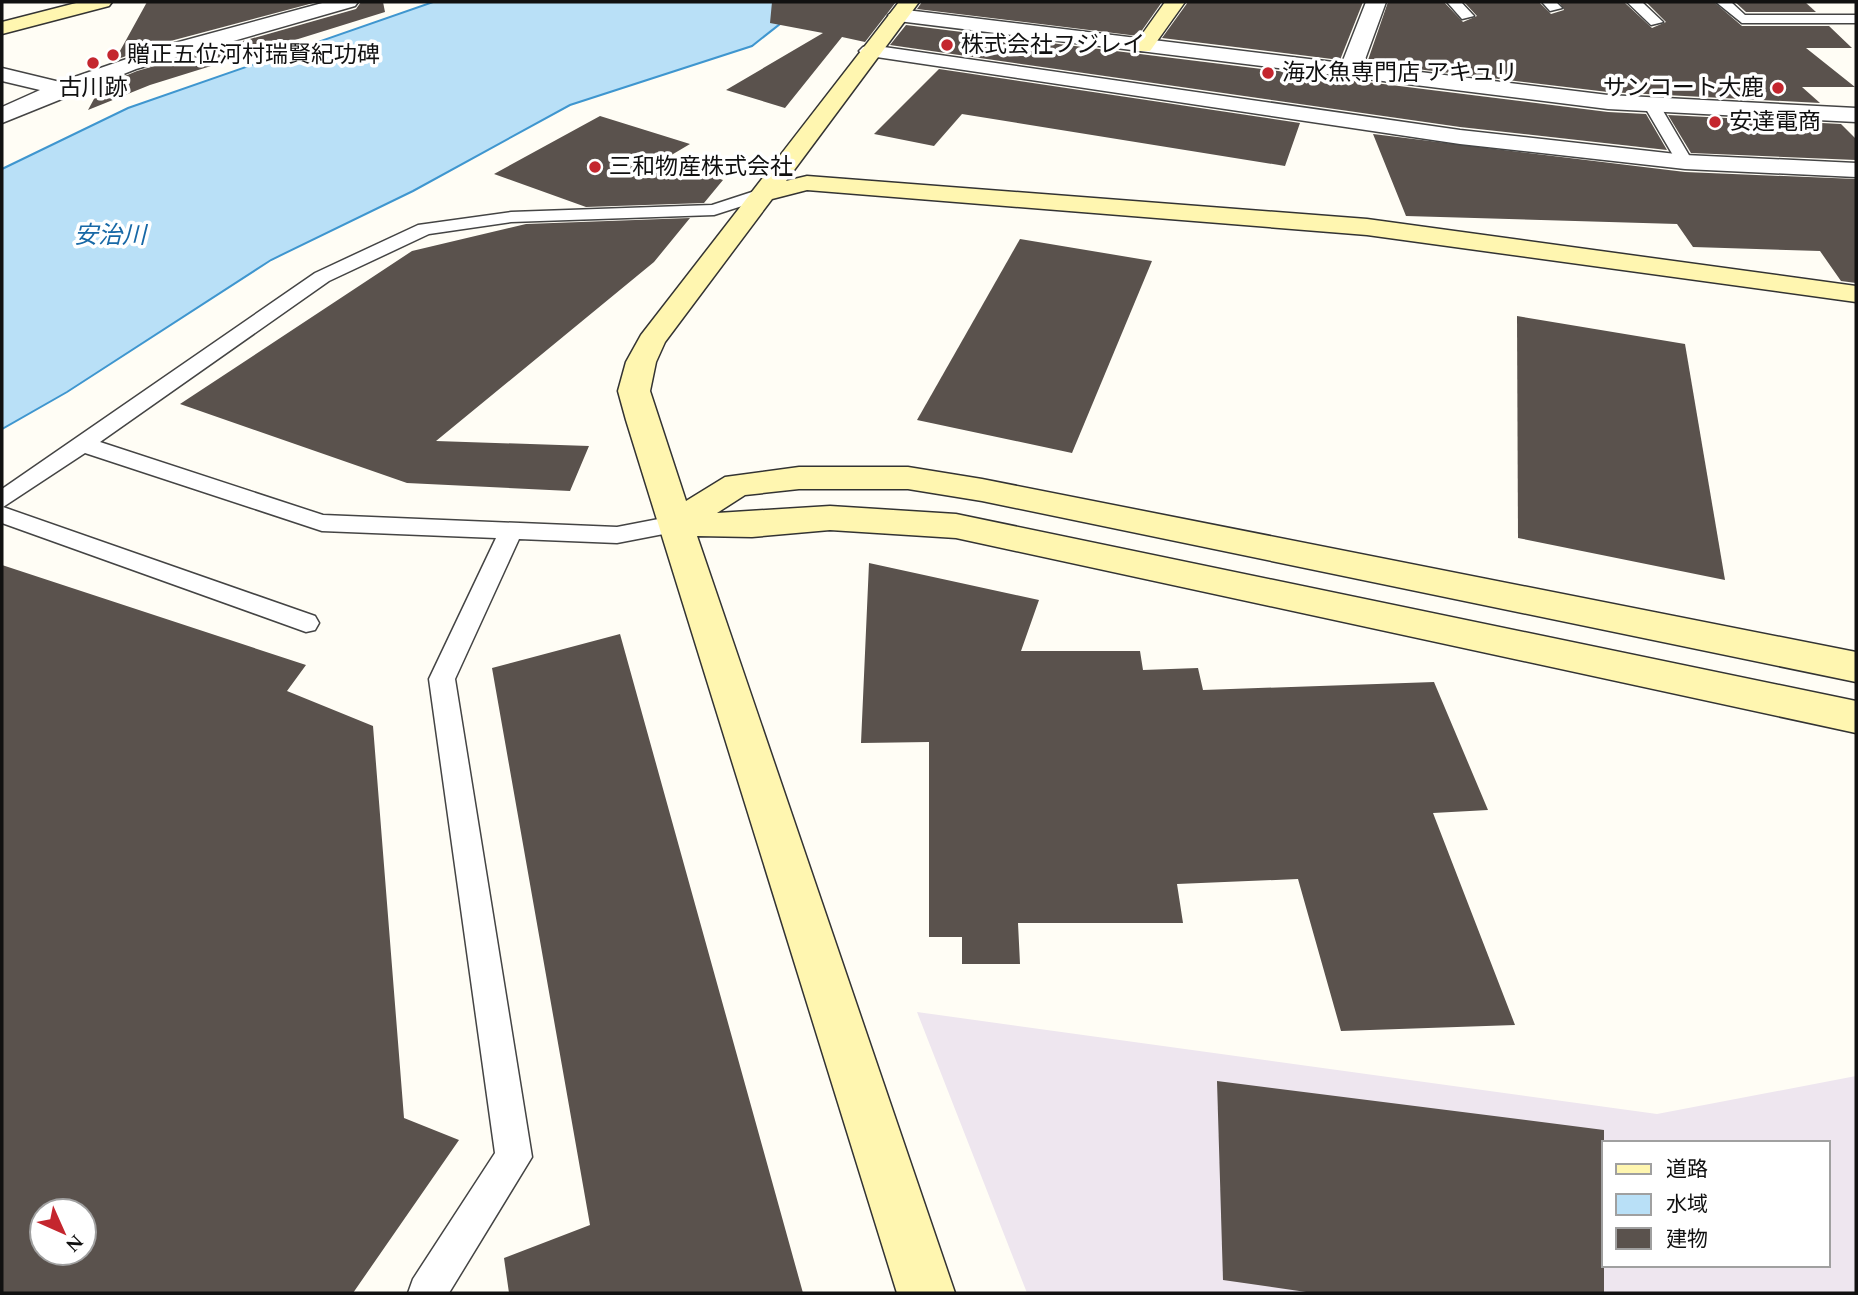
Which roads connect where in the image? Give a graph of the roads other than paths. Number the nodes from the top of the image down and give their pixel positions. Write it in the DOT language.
graph roads {
  1 [pos="102,2"];
  2 [pos="348,2"];
  3 [pos="1175,2"];
  4 [pos="1376,2"];
  5 [pos="1454,2"];
  6 [pos="1634,2"];
  7 [pos="1723,2"];
  8 [pos="1824,2"];
  9 [pos="904,9"];
  10 [pos="1467,16"];
  11 [pos="1852,19"];
  12 [pos="1656,22"];
  13 [pos="2,28"];
  14 [pos="1143,47"];
  15 [pos="870,51"];
  16 [pos="1350,71"];
  17 [pos="2,74"];
  18 [pos="57,88"];
  19 [pos="1651,104"];
  20 [pos="1856,114"];
  21 [pos="2,116"];
  22 [pos="1685,162"];
  23 [pos="1856,170"];
  24 [pos="761,194"];
  25 [pos="1856,294"];
  26 [pos="82,444"];
  27 [pos="2,500"];
  28 [pos="2,516"];
  29 [pos="674,524"];
  30 [pos="510,533"];
  31 [pos="306,623"];
  32 [pos="1856,667"];
  33 [pos="1856,717"];
  34 [pos="427,1293"];
  35 [pos="926,1293"];
  1 -- 13 [label="street"];
  2 -- 18 [label="street"];
  3 -- 14 [label="street"];
  4 -- 16 [label="street"];
  5 -- 10 [label="lane"];
  6 -- 12 [label="lane"];
  7 -- 11 [label="lane"];
  8 -- 11 [label="lane"];
  9 -- 14 [label="street"];
  9 -- 15 [label="street"];
  14 -- 16 [label="street"];
  15 -- 22 [label="street"];
  15 -- 24 [label="street"];
  16 -- 19 [label="street"];
  17 -- 18 [label="street"];
  18 -- 21 [label="street"];
  19 -- 20 [label="street"];
  19 -- 22 [label="lane"];
  22 -- 23 [label="street"];
  24 -- 25 [label="street"];
  24 -- 26 [label="lane"];
  24 -- 29 [label="street"];
  26 -- 27 [label="lane"];
  26 -- 30 [label="lane"];
  28 -- 31 [label="lane"];
  29 -- 30 [label="lane"];
  29 -- 32 [label="street"];
  29 -- 33 [label="street"];
  29 -- 35 [label="street"];
  30 -- 34 [label="lane"];
}
